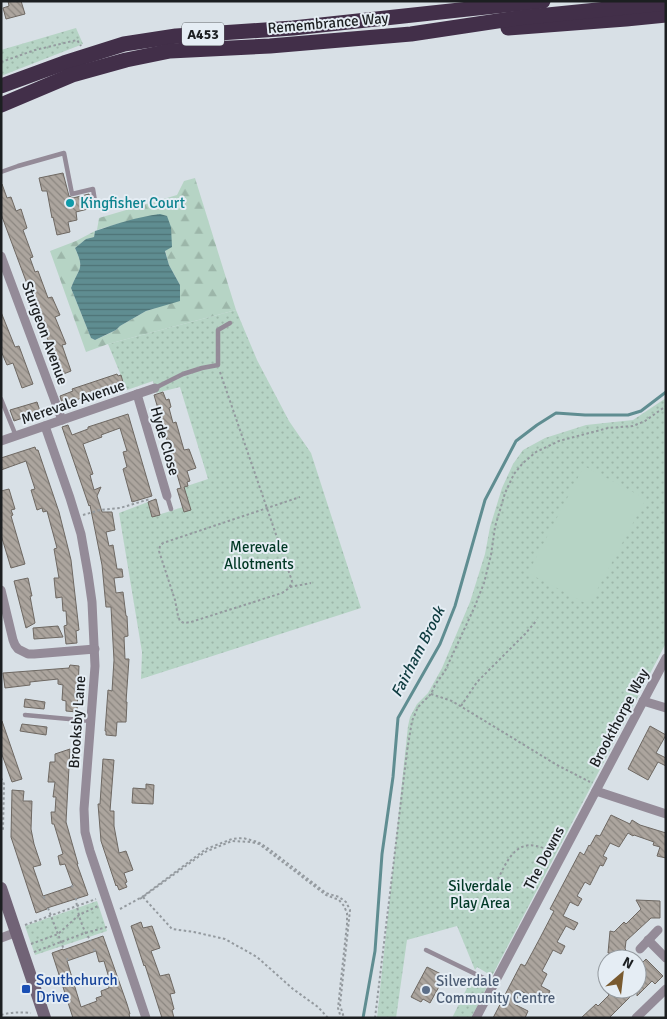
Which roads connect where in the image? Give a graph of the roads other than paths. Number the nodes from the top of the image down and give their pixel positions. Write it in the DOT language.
graph roads {
  1 [pos="482,1"];
  2 [pos="543,1"];
  3 [pos="666,3"];
  4 [pos="666,15"];
  5 [pos="412,16"];
  6 [pos="411,34"];
  7 [pos="1,86"];
  8 [pos="1,105"];
  9 [pos="1,172"];
  10 [pos="96,201"];
  11 [pos="1,256"];
  12 [pos="230,323"];
  13 [pos="155,388"];
  14 [pos="137,394"];
  15 [pos="1,399"];
  16 [pos="62,420"];
  17 [pos="45,426"];
  18 [pos="16,436"];
  19 [pos="1,441"];
  20 [pos="167,496"];
  21 [pos="171,509"];
  22 [pos="1,590"];
  23 [pos="95,649"];
  24 [pos="666,658"];
  25 [pos="643,700"];
  26 [pos="666,708"];
  27 [pos="25,715"];
  28 [pos="91,721"];
  29 [pos="597,788"];
  30 [pos="666,814"];
  31 [pos="1,888"];
  32 [pos="21,929"];
  33 [pos="658,930"];
  34 [pos="1,938"];
  35 [pos="648,940"];
  36 [pos="640,948"];
  37 [pos="426,950"];
  38 [pos="666,958"];
  39 [pos="494,983"];
  40 [pos="666,989"];
  41 [pos="45,1018"];
  42 [pos="146,1018"];
  43 [pos="476,1018"];
  44 [pos="636,1018"];
  1 -- 5 [label="highway"];
  2 -- 5 [label="highway, Remembrance Way / A453"];
  3 -- 6 [label="highway, Remembrance Way / A453"];
  4 -- 6 [label="highway"];
  5 -- 7 [label="highway, Remembrance Way / A453"];
  6 -- 8 [label="highway, Remembrance Way / A453"];
  9 -- 10 [label="lane"];
  11 -- 16 [label="street, Sturgeon Avenue"];
  12 -- 13 [label="lane"];
  13 -- 14 [label="street, Merevale Avenue"];
  14 -- 16 [label="street, Merevale Avenue"];
  14 -- 20 [label="street, Hyde Close"];
  15 -- 18 [label="lane"];
  16 -- 17 [label="street, Merevale Avenue"];
  17 -- 18 [label="street, Merevale Avenue"];
  17 -- 23 [label="street, Brooksby Lane"];
  18 -- 19 [label="street, Merevale Avenue"];
  20 -- 21 [label="lane"];
  22 -- 23 [label="street"];
  23 -- 28 [label="street, Brooksby Lane"];
  24 -- 25 [label="street, Brookthorpe Way"];
  25 -- 26 [label="street"];
  25 -- 29 [label="street, Brookthorpe Way"];
  27 -- 28 [label="lane"];
  28 -- 42 [label="street, Brooksby Lane"];
  29 -- 30 [label="street"];
  29 -- 39 [label="street, The Downs"];
  31 -- 32 [label="street"];
  32 -- 34 [label="street"];
  32 -- 41 [label="street"];
  33 -- 35 [label="street"];
  35 -- 36 [label="street"];
  35 -- 38 [label="street"];
  37 -- 39 [label="lane"];
  39 -- 43 [label="street, The Downs"];
  40 -- 44 [label="street"];
}
